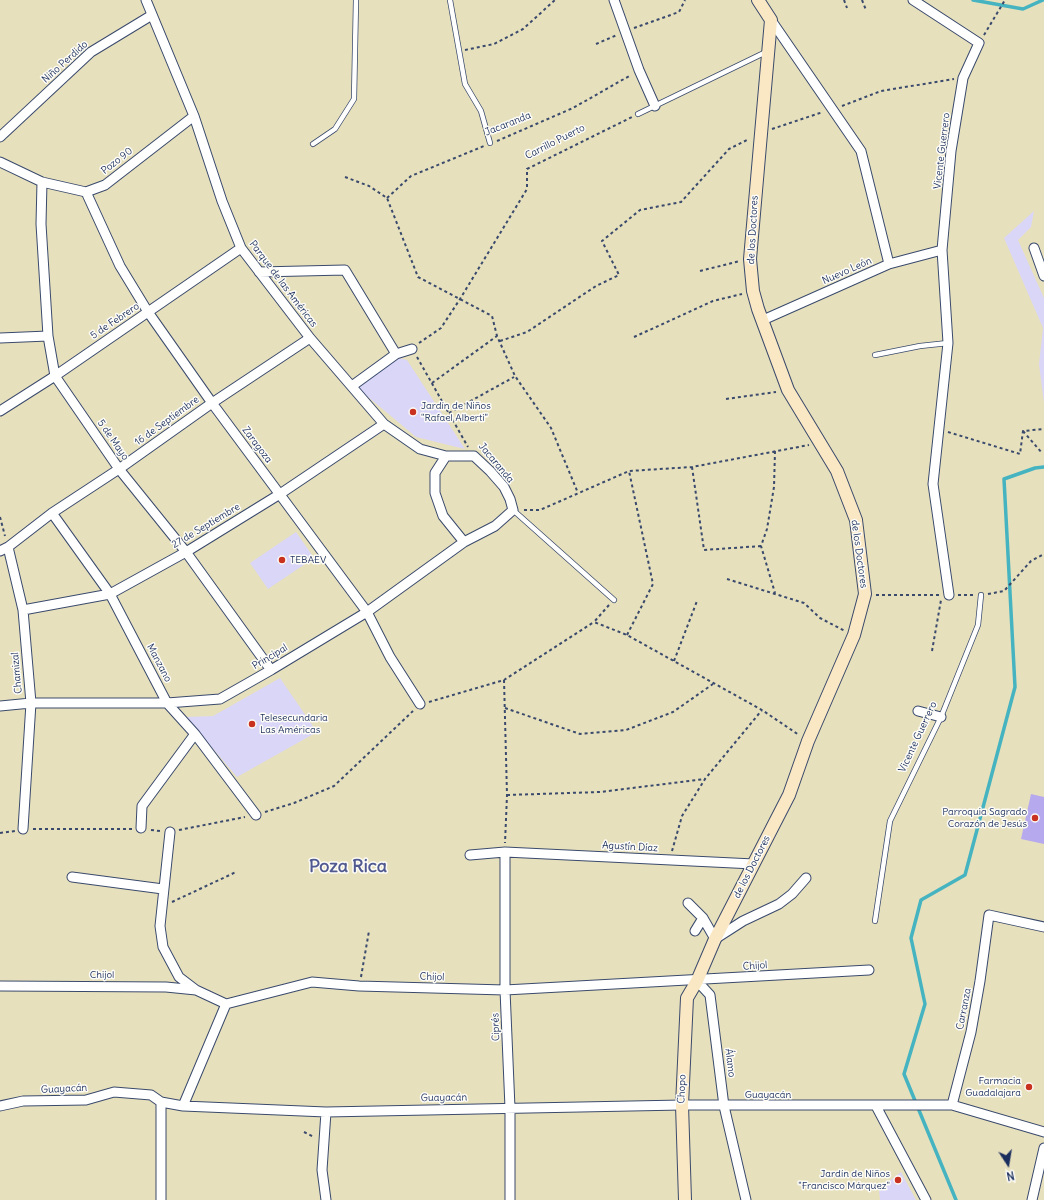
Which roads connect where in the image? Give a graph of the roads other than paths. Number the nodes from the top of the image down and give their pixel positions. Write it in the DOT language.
graph roads {
  1 [pos="146,0"];
  2 [pos="356,0"];
  3 [pos="450,0"];
  4 [pos="614,0"];
  5 [pos="758,0"];
  6 [pos="913,0"];
  7 [pos="152,15"];
  8 [pos="770,20"];
  9 [pos="768,51"];
  10 [pos="655,106"];
  11 [pos="638,114"];
  12 [pos="194,116"];
  13 [pos="0,137"];
  14 [pos="490,143"];
  15 [pos="313,144"];
  16 [pos="0,162"];
  17 [pos="42,182"];
  18 [pos="86,192"];
  19 [pos="241,248"];
  20 [pos="1034,248"];
  21 [pos="942,250"];
  22 [pos="889,264"];
  23 [pos="259,272"];
  24 [pos="1044,276"];
  25 [pos="148,312"];
  26 [pos="763,320"];
  27 [pos="48,336"];
  28 [pos="0,338"];
  29 [pos="310,338"];
  30 [pos="948,344"];
  31 [pos="412,349"];
  32 [pos="396,354"];
  33 [pos="875,355"];
  34 [pos="54,376"];
  35 [pos="352,386"];
  36 [pos="212,403"];
  37 [pos="0,410"];
  38 [pos="384,424"];
  39 [pos="446,456"];
  40 [pos="474,456"];
  41 [pos="119,469"];
  42 [pos="280,494"];
  43 [pos="513,510"];
  44 [pos="52,513"];
  45 [pos="464,542"];
  46 [pos="4,549"];
  47 [pos="186,552"];
  48 [pos="110,594"];
  49 [pos="945,595"];
  50 [pos="981,595"];
  51 [pos="614,600"];
  52 [pos="23,610"];
  53 [pos="367,612"];
  54 [pos="271,670"];
  55 [pos="31,703"];
  56 [pos="168,703"];
  57 [pos="420,704"];
  58 [pos="0,706"];
  59 [pos="918,711"];
  60 [pos="941,717"];
  61 [pos="195,734"];
  62 [pos="256,815"];
  63 [pos="141,828"];
  64 [pos="23,830"];
  65 [pos="170,832"];
  66 [pos="505,852"];
  67 [pos="470,855"];
  68 [pos="754,864"];
  69 [pos="72,877"];
  70 [pos="806,878"];
  71 [pos="163,889"];
  72 [pos="688,903"];
  73 [pos="704,918"];
  74 [pos="875,921"];
  75 [pos="1044,927"];
  76 [pos="695,931"];
  77 [pos="715,939"];
  78 [pos="869,970"];
  79 [pos="697,981"];
  80 [pos="0,986"];
  81 [pos="196,990"];
  82 [pos="505,990"];
  83 [pos="226,1004"];
  84 [pos="161,1102"];
  85 [pos="682,1105"];
  86 [pos="0,1106"];
  87 [pos="183,1106"];
  88 [pos="724,1106"];
  89 [pos="876,1106"];
  90 [pos="952,1106"];
  91 [pos="510,1108"];
  92 [pos="326,1112"];
  93 [pos="1044,1132"];
  94 [pos="1044,1148"];
  95 [pos="161,1200"];
  96 [pos="326,1200"];
  97 [pos="510,1200"];
  98 [pos="685,1200"];
  99 [pos="746,1200"];
  100 [pos="926,1200"];
  101 [pos="1032,1200"];
  1 -- 7 [label="street, Parque de las Américas"];
  2 -- 15 [label="lane"];
  3 -- 14 [label="lane"];
  4 -- 10 [label="street"];
  5 -- 8 [label="street"];
  6 -- 21 [label="street, Vicente Guerrero"];
  7 -- 12 [label="street, Parque de las Américas"];
  7 -- 13 [label="street, Niño Perdido"];
  8 -- 9 [label="street, de los Doctores"];
  8 -- 22 [label="street"];
  9 -- 10 [label="lane"];
  9 -- 26 [label="street, de los Doctores"];
  10 -- 11 [label="lane"];
  12 -- 18 [label="street, Pozo 90"];
  12 -- 19 [label="street, Parque de las Américas"];
  16 -- 17 [label="street"];
  17 -- 18 [label="street"];
  17 -- 27 [label="street, 5 de Mayo"];
  18 -- 25 [label="street, Zaragoza"];
  19 -- 23 [label="street, Parque de las Américas"];
  19 -- 25 [label="street, 5 de Febrero"];
  20 -- 24 [label="street"];
  21 -- 22 [label="street, Nuevo León"];
  21 -- 30 [label="street, Vicente Guerrero"];
  22 -- 26 [label="street, Nuevo León"];
  23 -- 29 [label="street, Parque de las Américas"];
  23 -- 32 [label="street"];
  25 -- 34 [label="street, 5 de Febrero"];
  25 -- 36 [label="street, Zaragoza"];
  26 -- 68 [label="street, de los Doctores"];
  27 -- 28 [label="street"];
  27 -- 34 [label="street, 5 de Mayo"];
  29 -- 35 [label="street, Parque de las Américas"];
  29 -- 36 [label="street, 16 de Septiembre"];
  30 -- 33 [label="lane"];
  30 -- 49 [label="street, Vicente Guerrero"];
  31 -- 32 [label="street"];
  32 -- 35 [label="street"];
  34 -- 37 [label="street, 5 de Febrero"];
  34 -- 41 [label="street, 5 de Mayo"];
  35 -- 38 [label="street, Parque de las Américas"];
  36 -- 41 [label="street, 16 de Septiembre"];
  36 -- 42 [label="street, Zaragoza"];
  38 -- 39 [label="street, Parque de las Américas"];
  38 -- 42 [label="street, 27 de Septiembre"];
  39 -- 40 [label="street, Parque de las Américas"];
  39 -- 45 [label="street"];
  40 -- 43 [label="street, Jacaranda"];
  41 -- 44 [label="street, 16 de Septiembre"];
  41 -- 47 [label="street, 5 de Mayo"];
  42 -- 47 [label="street, 27 de Septiembre"];
  42 -- 53 [label="street, Zaragoza"];
  43 -- 45 [label="street, Principal"];
  43 -- 51 [label="lane"];
  44 -- 46 [label="street, 16 de Septiembre"];
  44 -- 48 [label="street, Manzano"];
  45 -- 53 [label="street, Principal"];
  46 -- 52 [label="street, Chamizal"];
  47 -- 48 [label="street, 27 de Septiembre"];
  47 -- 54 [label="street, 5 de Mayo"];
  48 -- 52 [label="street, 27 de Septiembre"];
  48 -- 56 [label="street, Manzano"];
  50 -- 60 [label="lane, Vicente Guerrero"];
  52 -- 55 [label="street, Chamizal"];
  53 -- 54 [label="street, Principal"];
  53 -- 57 [label="street, Zaragoza"];
  54 -- 56 [label="street, Principal"];
  55 -- 56 [label="street, Principal"];
  55 -- 58 [label="street, Principal"];
  55 -- 64 [label="street, Chamizal"];
  56 -- 61 [label="street, Manzano"];
  59 -- 60 [label="street"];
  60 -- 74 [label="lane, Vicente Guerrero"];
  61 -- 62 [label="street, Manzano"];
  61 -- 63 [label="street"];
  65 -- 71 [label="street"];
  66 -- 67 [label="street, Agustín Díaz"];
  66 -- 68 [label="street, Agustín Díaz"];
  66 -- 82 [label="street, Ciprés"];
  68 -- 77 [label="street, de los Doctores"];
  69 -- 71 [label="street"];
  70 -- 77 [label="street"];
  71 -- 81 [label="street"];
  72 -- 73 [label="street"];
  73 -- 76 [label="street"];
  73 -- 77 [label="street"];
  75 -- 90 [label="street, Carranza"];
  77 -- 79 [label="street, de los Doctores"];
  78 -- 79 [label="street, Chijol"];
  79 -- 82 [label="street, Chijol"];
  79 -- 85 [label="street, Chopo"];
  79 -- 88 [label="street, Álamo"];
  80 -- 81 [label="street, Chijol"];
  81 -- 83 [label="street, Chijol"];
  82 -- 83 [label="street, Chijol"];
  82 -- 91 [label="street, Ciprés"];
  83 -- 87 [label="street"];
  84 -- 86 [label="street, Guayacán"];
  84 -- 87 [label="street, Guayacán"];
  84 -- 95 [label="street"];
  85 -- 88 [label="street, Guayacán"];
  85 -- 91 [label="street, Guayacán"];
  85 -- 98 [label="street, Chopo"];
  87 -- 92 [label="street, Guayacán"];
  88 -- 89 [label="street, Guayacán"];
  88 -- 99 [label="street, Álamo"];
  89 -- 90 [label="street, Guayacán"];
  89 -- 100 [label="street"];
  90 -- 93 [label="street, Guayacán"];
  91 -- 92 [label="street, Guayacán"];
  91 -- 97 [label="street, Ciprés"];
  92 -- 96 [label="street"];
  94 -- 101 [label="street"];
}
